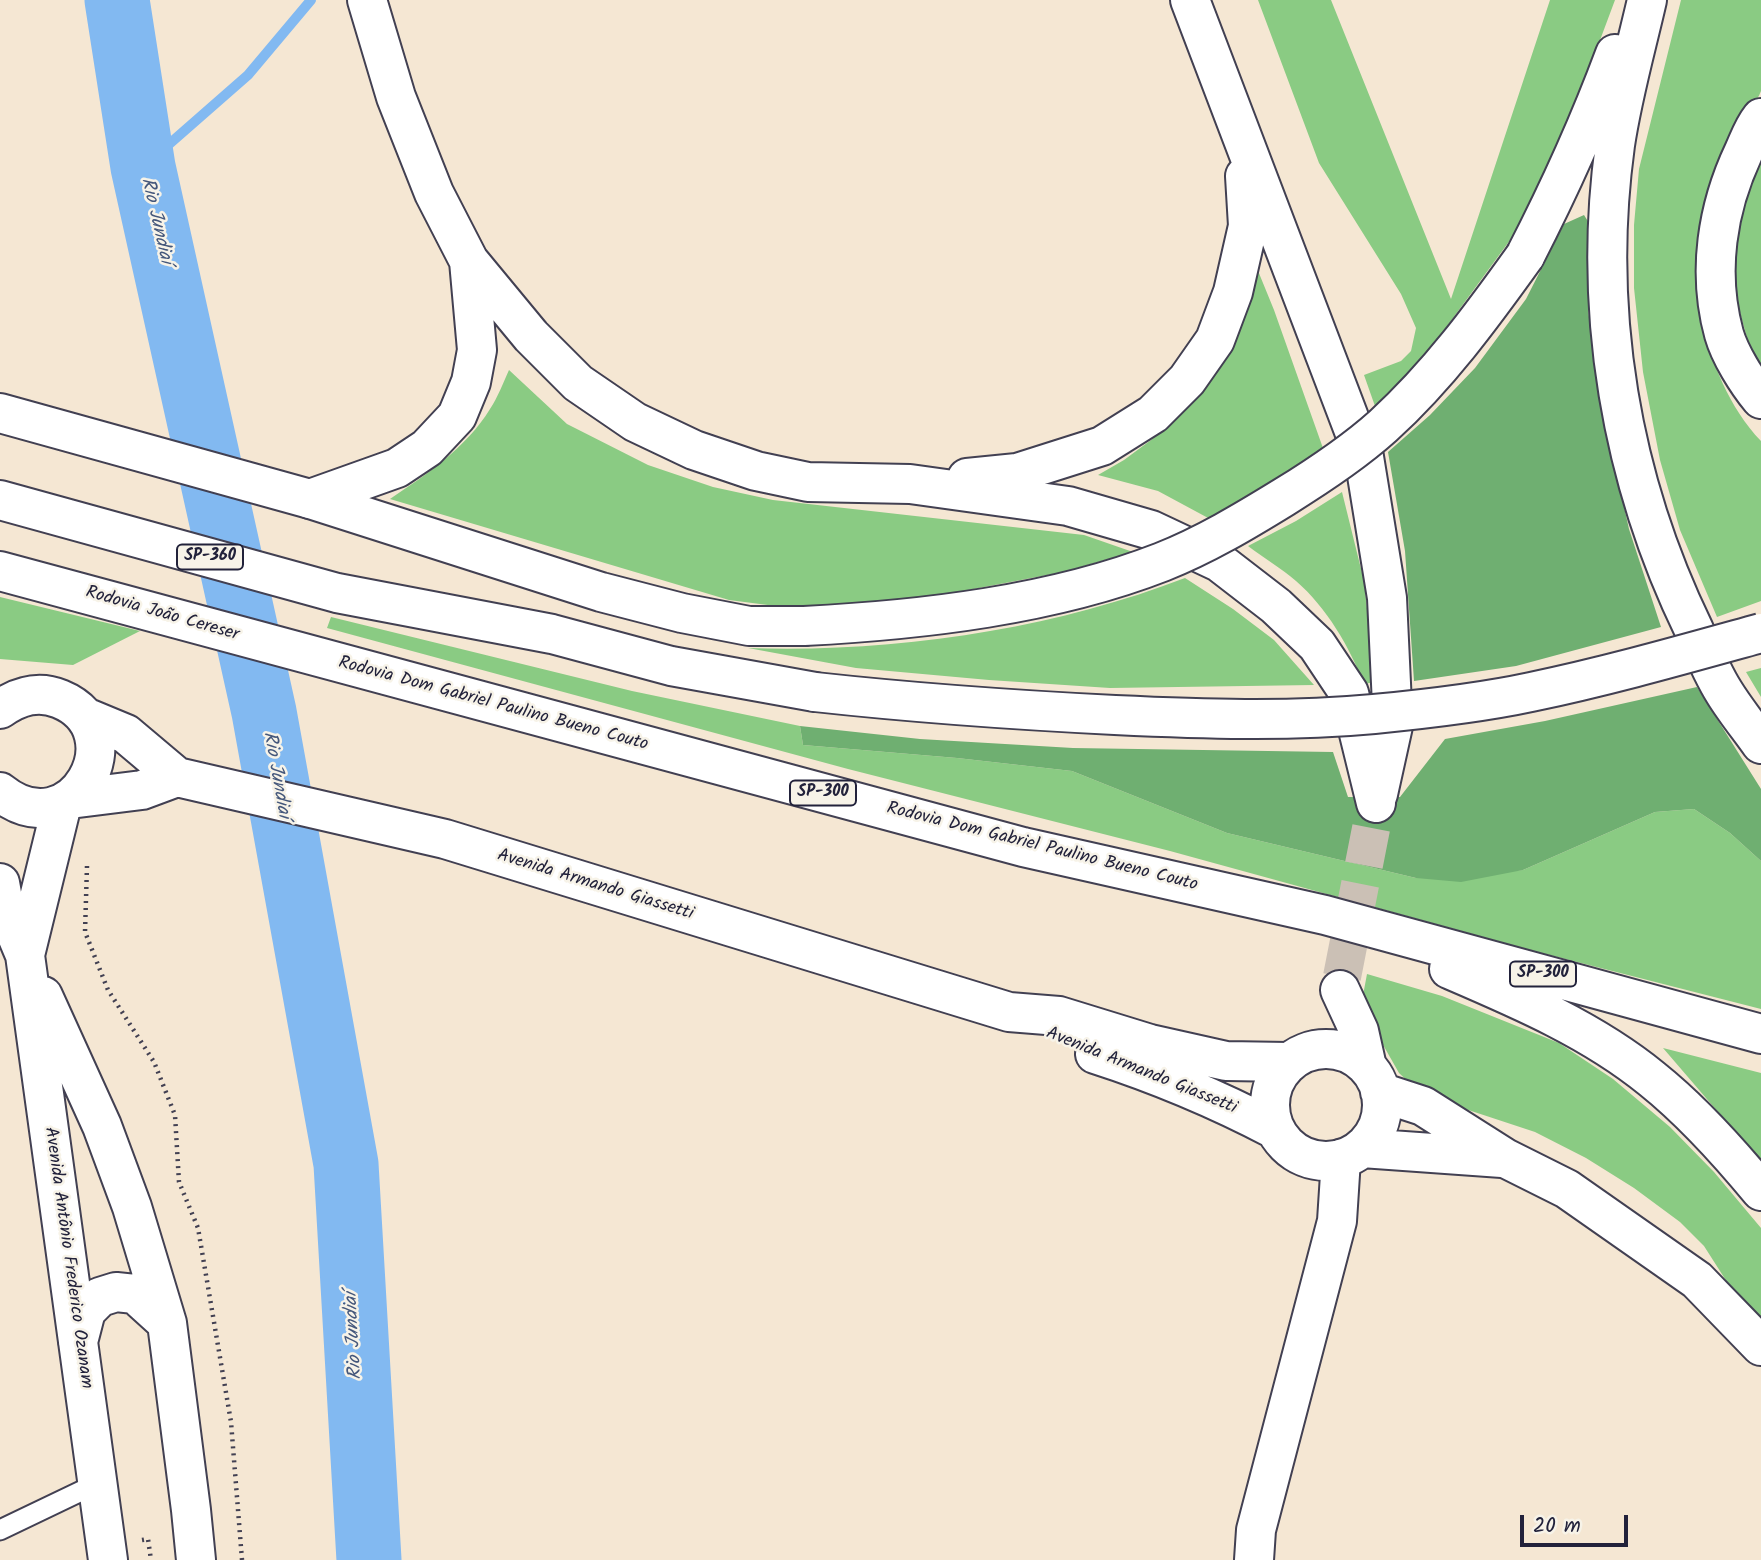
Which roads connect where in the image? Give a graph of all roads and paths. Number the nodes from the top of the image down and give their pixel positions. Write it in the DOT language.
graph roads {
  1 [pos="367,0"];
  2 [pos="1190,0"];
  3 [pos="1636,0"];
  4 [pos="1647,0"];
  5 [pos="1761,118"];
  6 [pos="1243,143"];
  7 [pos="469,261"];
  8 [pos="1761,399"];
  9 [pos="0,413"];
  10 [pos="909,484"];
  11 [pos="310,499"];
  12 [pos="0,500"];
  13 [pos="0,571"];
  14 [pos="1761,633"];
  15 [pos="324,660"];
  16 [pos="10,697"];
  17 [pos="85,717"];
  18 [pos="1761,744"];
  19 [pos="184,779"];
  20 [pos="0,792"];
  21 [pos="66,801"];
  22 [pos="87,862"];
  23 [pos="0,883"];
  24 [pos="1325,915"];
  25 [pos="25,955"];
  26 [pos="1009,1012"];
  27 [pos="1761,1034"];
  28 [pos="1299,1056"];
  29 [pos="1374,1079"];
  30 [pos="1274,1129"];
  31 [pos="1352,1154"];
  32 [pos="1504,1158"];
  33 [pos="1761,1191"];
  34 [pos="167,1323"];
  35 [pos="78,1342"];
  36 [pos="1761,1346"];
  37 [pos="97,1483"];
  38 [pos="0,1530"];
  39 [pos="108,1560"];
  40 [pos="196,1560"];
  41 [pos="242,1560"];
  42 [pos="1254,1560"];
  1 -- 7 [label="main road"];
  2 -- 6 [label="main road"];
  3 -- 11 [label="main road, bridge"];
  4 -- 18 [label="main road"];
  5 -- 8 [label="main road"];
  6 -- 10 [label="main road"];
  6 -- 10 [label="main road"];
  7 -- 10 [label="main road"];
  7 -- 11 [label="main road"];
  9 -- 11 [label="main road"];
  12 -- 14 [label="main road, SP-360, bridge"];
  13 -- 15 [label="main road, Rodovia João Cereser"];
  15 -- 24 [label="main road, Rodovia Dom Gabriel Paulino Bueno Couto / SP-300"];
  16 -- 17 [label="main road, Avenida Armando Giassetti"];
  17 -- 19 [label="main road, Avenida Armando Giassetti"];
  17 -- 21 [label="main road"];
  19 -- 21 [label="main road"];
  19 -- 26 [label="main road, Avenida Armando Giassetti"];
  20 -- 21 [label="main road"];
  21 -- 25 [label="main road, Avenida Antônio Frederico Ozanam"];
  22 -- 41 [label="path"];
  23 -- 25 [label="main road, Avenida Antônio Frederico Ozanam"];
  24 -- 27 [label="main road, Rodovia Dom Gabriel Paulino Bueno Couto / SP-300"];
  24 -- 33 [label="main road"];
  25 -- 34 [label="main road"];
  25 -- 35 [label="main road, Avenida Antônio Frederico Ozanam"];
  26 -- 28 [label="main road, Avenida Armando Giassetti"];
  26 -- 30 [label="main road, Avenida Armando Giassetti"];
  28 -- 29 [label="main road"];
  28 -- 29 [label="main road"];
  28 -- 30 [label="main road"];
  29 -- 31 [label="main road"];
  29 -- 32 [label="main road"];
  30 -- 31 [label="main road"];
  31 -- 32 [label="main road"];
  31 -- 42 [label="main road"];
  32 -- 36 [label="main road"];
  34 -- 35 [label="main road"];
  34 -- 40 [label="main road"];
  35 -- 37 [label="main road, Avenida Antônio Frederico Ozanam"];
  37 -- 38 [label="lane"];
  37 -- 39 [label="main road, Avenida Antônio Frederico Ozanam"];
}
